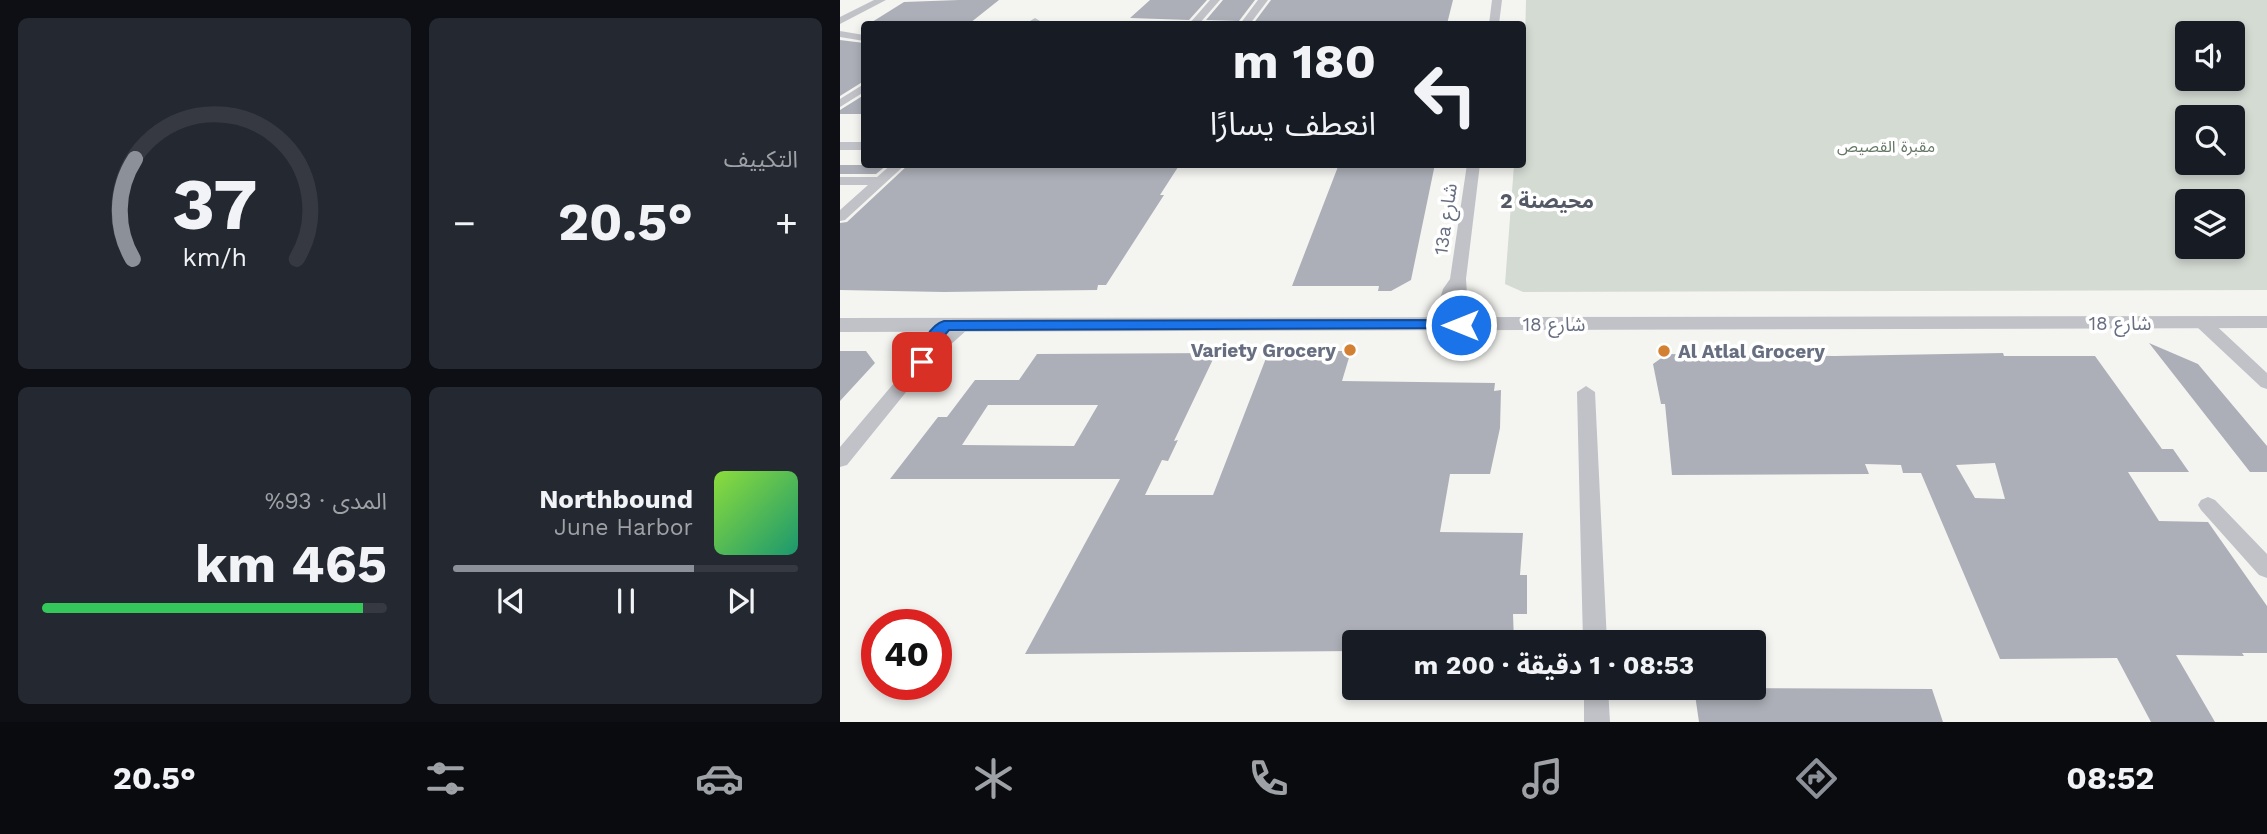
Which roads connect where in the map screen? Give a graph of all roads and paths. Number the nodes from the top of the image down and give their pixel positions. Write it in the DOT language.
graph roads {
  1 [pos="881,0"];
  2 [pos="1215,0"];
  3 [pos="1264,0"];
  4 [pos="1497,0"];
  5 [pos="859,13"];
  6 [pos="1116,14"];
  7 [pos="1111,21"];
  8 [pos="1197,21"];
  9 [pos="1247,21"];
  10 [pos="1494,21"];
  11 [pos="840,22"];
  12 [pos="840,34"];
  13 [pos="861,38"];
  14 [pos="861,89"];
  15 [pos="840,104"];
  16 [pos="840,146"];
  17 [pos="861,146"];
  18 [pos="896,168"];
  19 [pos="1473,168"];
  20 [pos="840,181"];
  21 [pos="881,181"];
  22 [pos="840,202"];
  23 [pos="857,202"];
  24 [pos="840,217"];
  25 [pos="2267,322"];
  26 [pos="2213,323"];
  27 [pos="840,325"];
  28 [pos="953,325"];
  29 [pos="1451,325"];
  30 [pos="2267,383"];
  31 [pos="1586,392"];
  32 [pos="840,460"];
  33 [pos="2208,505"];
  34 [pos="2267,569"];
  35 [pos="1595,630"];
  36 [pos="1596,700"];
  37 [pos="1597,722"];
  1 -- 5 [label="street"];
  2 -- 8 [label="street"];
  3 -- 9 [label="street"];
  4 -- 10 [label="street"];
  5 -- 11 [label="street"];
  5 -- 12 [label="street"];
  6 -- 7 [label="street"];
  12 -- 13 [label="street"];
  14 -- 15 [label="street"];
  16 -- 17 [label="street"];
  18 -- 21 [label="street"];
  19 -- 29 [label="street, 13a شارع"];
  20 -- 21 [label="street"];
  21 -- 23 [label="street"];
  22 -- 23 [label="street"];
  23 -- 24 [label="street"];
  25 -- 26 [label="street, شارع 18"];
  26 -- 29 [label="street, شارع 18"];
  26 -- 30 [label="street"];
  27 -- 28 [label="street, شارع 18"];
  28 -- 29 [label="street, شارع 18"];
  28 -- 32 [label="street"];
  31 -- 35 [label="street"];
  33 -- 34 [label="street"];
  36 -- 37 [label="street"];
}
